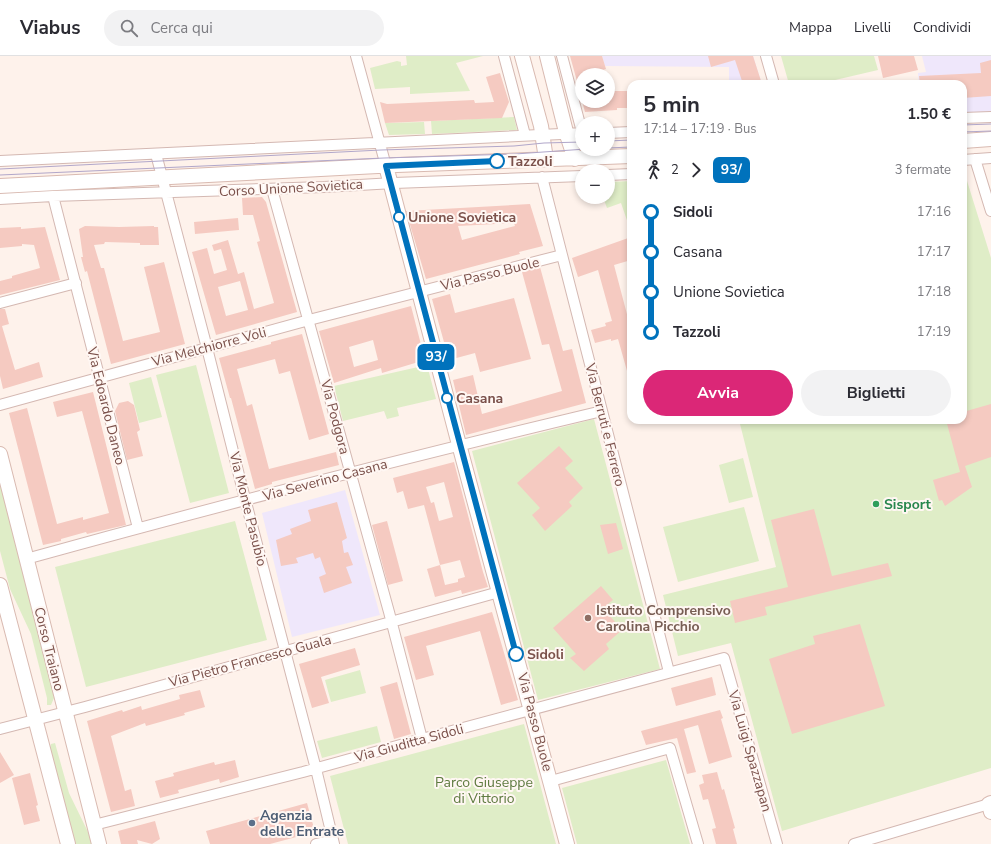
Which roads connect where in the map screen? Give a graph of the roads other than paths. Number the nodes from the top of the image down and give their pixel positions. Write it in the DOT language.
graph roads {
  1 [pos="356,56"];
  2 [pos="504,56"];
  3 [pos="522,56"];
  4 [pos="547,56"];
  5 [pos="562,56"];
  6 [pos="766,56"];
  7 [pos="773,80"];
  8 [pos="578,116"];
  9 [pos="991,117"];
  10 [pos="967,118"];
  11 [pos="615,132"];
  12 [pos="627,132"];
  13 [pos="575,133"];
  14 [pos="567,134"];
  15 [pos="525,135"];
  16 [pos="543,135"];
  17 [pos="991,139"];
  18 [pos="967,140"];
  19 [pos="379,142"];
  20 [pos="156,154"];
  21 [pos="627,156"];
  22 [pos="991,158"];
  23 [pos="546,159"];
  24 [pos="575,159"];
  25 [pos="975,159"];
  26 [pos="967,160"];
  27 [pos="0,161"];
  28 [pos="576,164"];
  29 [pos="386,166"];
  30 [pos="627,174"];
  31 [pos="615,175"];
  32 [pos="575,176"];
  33 [pos="162,177"];
  34 [pos="542,177"];
  35 [pos="390,183"];
  36 [pos="0,186"];
  37 [pos="272,189"];
  38 [pos="167,193"];
  39 [pos="52,196"];
  40 [pos="0,199"];
  41 [pos="991,211"];
  42 [pos="562,255"];
  43 [pos="76,283"];
  44 [pos="419,292"];
  45 [pos="0,303"];
  46 [pos="309,320"];
  47 [pos="207,348"];
  48 [pos="98,377"];
  49 [pos="0,404"];
  50 [pos="602,411"];
  51 [pos="460,445"];
  52 [pos="0,454"];
  53 [pos="350,473"];
  54 [pos="245,500"];
  55 [pos="138,528"];
  56 [pos="26,559"];
  57 [pos="0,585"];
  58 [pos="499,592"];
  59 [pos="391,622"];
  60 [pos="284,652"];
  61 [pos="724,658"];
  62 [pos="669,672"];
  63 [pos="532,710"];
  64 [pos="65,712"];
  65 [pos="35,720"];
  66 [pos="0,729"];
  67 [pos="422,738"];
  68 [pos="316,769"];
  69 [pos="550,781"];
  70 [pos="990,806"];
  71 [pos="94,825"];
  72 [pos="333,842"];
  73 [pos="68,844"];
  74 [pos="99,844"];
  75 [pos="316,844"];
  76 [pos="567,844"];
  77 [pos="698,844"];
  78 [pos="777,844"];
  79 [pos="854,844"];
  1 -- 19 [label="street"];
  2 -- 15 [label="street"];
  3 -- 16 [label="main road"];
  4 -- 14 [label="main road"];
  5 -- 8 [label="street"];
  6 -- 7 [label="street"];
  9 -- 10 [label="street"];
  11 -- 12 [label="street"];
  13 -- 14 [label="street"];
  14 -- 16 [label="street"];
  14 -- 24 [label="main road"];
  15 -- 16 [label="street"];
  15 -- 19 [label="street"];
  16 -- 23 [label="main road"];
  17 -- 18 [label="main road"];
  19 -- 20 [label="street"];
  19 -- 29 [label="street"];
  20 -- 27 [label="street"];
  20 -- 33 [label="street"];
  21 -- 24 [label="main road, Corso Unione Sovietica"];
  22 -- 25 [label="street"];
  23 -- 24 [label="main road, Corso Unione Sovietica"];
  23 -- 29 [label="main road, Corso Unione Sovietica"];
  24 -- 28 [label="street"];
  25 -- 26 [label="street"];
  25 -- 41 [label="street"];
  29 -- 33 [label="main road, Corso Unione Sovietica"];
  29 -- 35 [label="main road, Via Passo Buole"];
  30 -- 31 [label="street"];
  32 -- 34 [label="street, Corso Unione Sovietica"];
  33 -- 36 [label="main road, Corso Unione Sovietica"];
  33 -- 38 [label="street, Via Monte Pasubio"];
  34 -- 35 [label="street, Corso Unione Sovietica"];
  34 -- 42 [label="street, Via Berruti e Ferrero"];
  35 -- 37 [label="street, Corso Unione Sovietica"];
  35 -- 44 [label="main road, Via Passo Buole"];
  37 -- 38 [label="street, Corso Unione Sovietica"];
  37 -- 46 [label="street, Via Podgora"];
  38 -- 39 [label="street, Corso Unione Sovietica"];
  38 -- 47 [label="street, Via Monte Pasubio"];
  39 -- 40 [label="street, Corso Unione Sovietica"];
  39 -- 43 [label="street, Via Edoardo Daneo"];
  42 -- 44 [label="street, Via Passo Buole"];
  42 -- 50 [label="street, Via Berruti e Ferrero"];
  43 -- 45 [label="street"];
  43 -- 48 [label="street, Via Edoardo Daneo"];
  44 -- 46 [label="street, Via Melchiorre Voli"];
  44 -- 51 [label="main road, Via Passo Buole"];
  46 -- 47 [label="street, Via Melchiorre Voli"];
  46 -- 53 [label="street, Via Podgora"];
  47 -- 48 [label="street, Via Melchiorre Voli"];
  47 -- 54 [label="street, Via Monte Pasubio"];
  48 -- 49 [label="street, Via Melchiorre Voli"];
  48 -- 55 [label="street, Via Edoardo Daneo"];
  50 -- 51 [label="street, Via Severino Casana"];
  50 -- 62 [label="street, Via Berruti e Ferrero"];
  51 -- 53 [label="street, Via Severino Casana"];
  51 -- 58 [label="main road, Via Passo Buole"];
  52 -- 56 [label="main road, Corso Traiano"];
  53 -- 54 [label="street, Via Severino Casana"];
  53 -- 59 [label="street, Via Podgora"];
  54 -- 55 [label="street, Via Severino Casana"];
  54 -- 60 [label="street, Via Monte Pasubio"];
  55 -- 56 [label="street, Via Severino Casana"];
  56 -- 64 [label="main road, Corso Traiano"];
  57 -- 65 [label="main road"];
  58 -- 59 [label="street, Via Pietro Francesco Guala"];
  58 -- 63 [label="main road, Via Passo Buole"];
  59 -- 60 [label="street, Via Pietro Francesco Guala"];
  59 -- 67 [label="street, Via Podgora"];
  60 -- 64 [label="street, Via Pietro Francesco Guala"];
  60 -- 68 [label="street, Via Monte Pasubio"];
  61 -- 62 [label="street, Via Giuditta Sidoli"];
  61 -- 78 [label="street, Via Luigi Spazzapan"];
  62 -- 63 [label="street, Via Giuditta Sidoli"];
  63 -- 67 [label="street, Via Giuditta Sidoli"];
  63 -- 69 [label="main road, Via Passo Buole"];
  64 -- 65 [label="street, Via Pietro Francesco Guala"];
  64 -- 71 [label="main road, Corso Traiano"];
  65 -- 66 [label="street, Via Pietro Francesco Guala"];
  65 -- 73 [label="main road"];
  67 -- 68 [label="street, Via Giuditta Sidoli"];
  68 -- 71 [label="street, Via Giuditta Sidoli"];
  68 -- 72 [label="street, Via Monte Pasubio"];
  69 -- 76 [label="main road, Via Passo Buole"];
  69 -- 77 [label="street, Via Passo Buole"];
  70 -- 79 [label="street"];
  71 -- 74 [label="main road, Corso Traiano"];
  72 -- 75 [label="street"];
}
